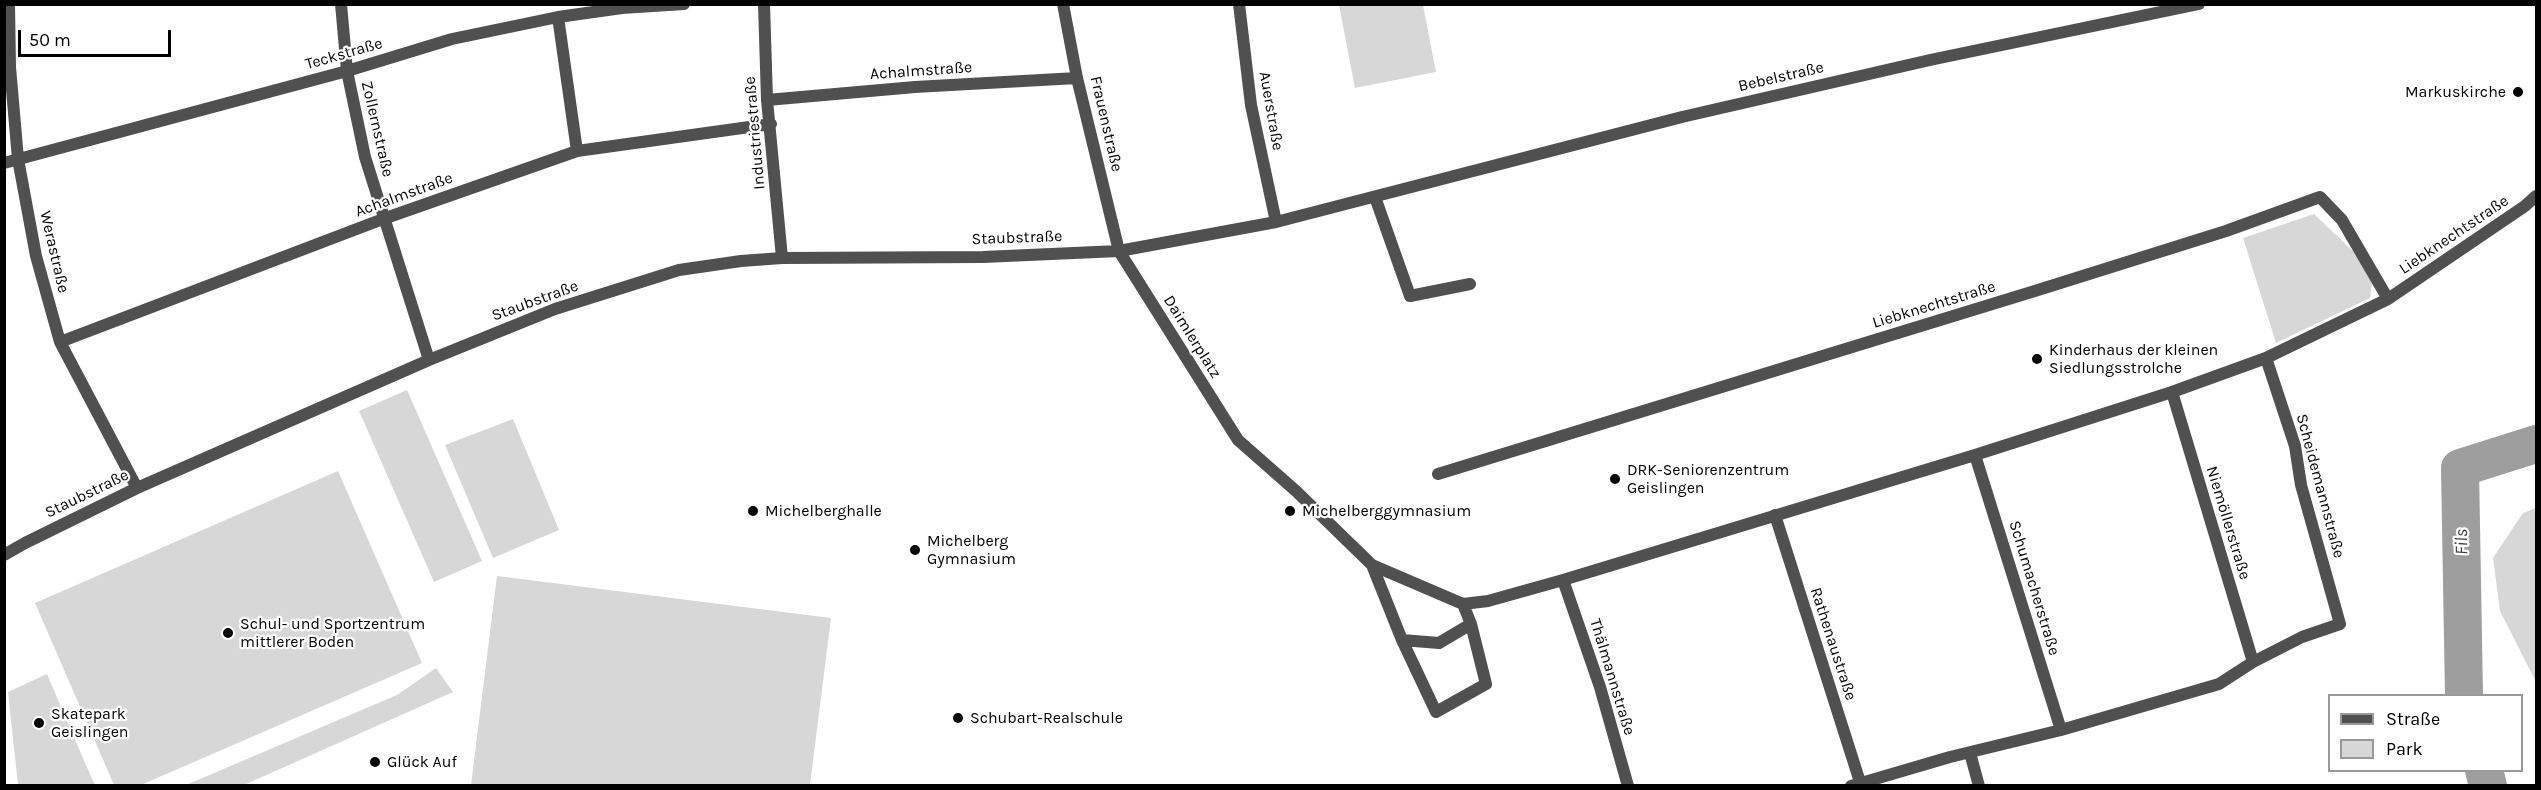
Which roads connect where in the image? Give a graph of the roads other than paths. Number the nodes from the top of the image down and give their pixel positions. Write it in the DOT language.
graph roads {
  1 [pos="9,4"];
  2 [pos="340,4"];
  3 [pos="684,4"];
  4 [pos="764,4"];
  5 [pos="1063,4"];
  6 [pos="1239,4"];
  7 [pos="2199,4"];
  8 [pos="622,6"];
  9 [pos="558,17"];
  10 [pos="347,71"];
  11 [pos="1077,78"];
  12 [pos="767,100"];
  13 [pos="771,124"];
  14 [pos="577,151"];
  15 [pos="18,159"];
  16 [pos="4,163"];
  17 [pos="2536,196"];
  18 [pos="1375,197"];
  19 [pos="383,219"];
  20 [pos="1276,222"];
  21 [pos="1119,251"];
  22 [pos="782,258"];
  23 [pos="1470,284"];
  24 [pos="2388,299"];
  25 [pos="60,342"];
  26 [pos="2266,358"];
  27 [pos="429,360"];
  28 [pos="2172,392"];
  29 [pos="1975,455"];
  30 [pos="1438,474"];
  31 [pos="137,488"];
  32 [pos="1775,515"];
  33 [pos="4,555"];
  34 [pos="1372,566"];
  35 [pos="1563,580"];
  36 [pos="1463,604"];
  37 [pos="1471,624"];
  38 [pos="1402,640"];
  39 [pos="2253,663"];
  40 [pos="2061,730"];
  41 [pos="1970,753"];
  42 [pos="1855,784"];
  43 [pos="1628,786"];
  44 [pos="1979,786"];
  1 -- 15 [label="street, Werastraße"];
  2 -- 10 [label="street, Zollernstraße"];
  3 -- 8 [label="street, Teckstraße"];
  4 -- 12 [label="street, Industriestraße"];
  5 -- 11 [label="street, Frauenstraße"];
  6 -- 20 [label="street, Auerstraße"];
  7 -- 18 [label="street, Bebelstraße"];
  8 -- 9 [label="street, Teckstraße"];
  9 -- 10 [label="street, Teckstraße"];
  9 -- 14 [label="street"];
  10 -- 15 [label="street, Teckstraße"];
  10 -- 19 [label="street, Zollernstraße"];
  11 -- 12 [label="street, Achalmstraße"];
  11 -- 21 [label="street, Frauenstraße"];
  12 -- 13 [label="street, Industriestraße"];
  13 -- 14 [label="street, Achalmstraße"];
  13 -- 22 [label="street, Industriestraße"];
  14 -- 19 [label="street, Achalmstraße"];
  15 -- 16 [label="street, Teckstraße"];
  15 -- 25 [label="street, Werastraße"];
  17 -- 24 [label="street, Liebknechtstraße"];
  18 -- 20 [label="street, Bebelstraße"];
  18 -- 23 [label="street"];
  19 -- 25 [label="street, Achalmstraße"];
  19 -- 27 [label="street, Zollernstraße"];
  20 -- 21 [label="street"];
  21 -- 22 [label="street, Staubstraße"];
  21 -- 34 [label="street, Daimlerplatz"];
  22 -- 27 [label="street, Staubstraße"];
  24 -- 26 [label="street, Liebknechtstraße"];
  24 -- 30 [label="street, Liebknechtstraße"];
  25 -- 31 [label="street, Werastraße"];
  26 -- 28 [label="street, Liebknechtstraße"];
  26 -- 39 [label="street, Scheidemannstraße"];
  27 -- 31 [label="street, Staubstraße"];
  28 -- 29 [label="street, Liebknechtstraße"];
  28 -- 39 [label="street, Niemöllerstraße"];
  29 -- 32 [label="street, Liebknechtstraße"];
  29 -- 40 [label="street, Schumacherstraße"];
  31 -- 33 [label="street, Staubstraße"];
  32 -- 35 [label="street, Liebknechtstraße"];
  32 -- 42 [label="street, Rathenaustraße"];
  34 -- 36 [label="street"];
  34 -- 38 [label="street"];
  35 -- 36 [label="street, Liebknechtstraße"];
  35 -- 43 [label="street, Thälmannstraße"];
  36 -- 37 [label="street"];
  37 -- 38 [label="street"];
  37 -- 38 [label="street"];
  39 -- 40 [label="street"];
  40 -- 41 [label="street"];
  41 -- 42 [label="street, Rathenaustraße"];
  41 -- 44 [label="street"];
}
